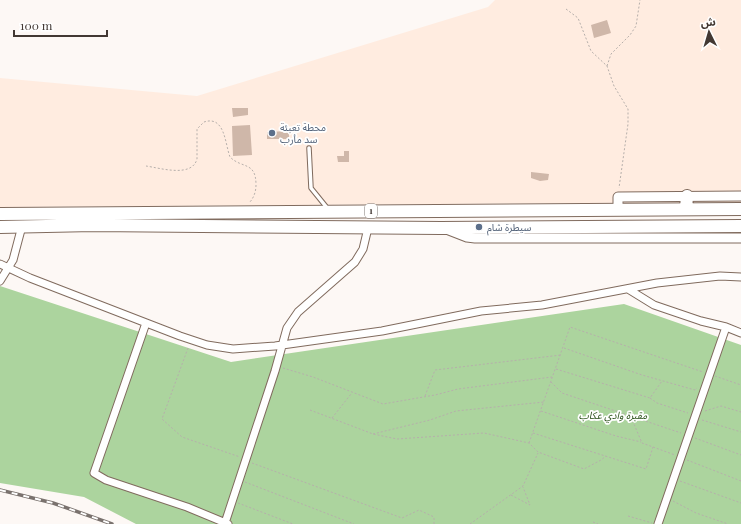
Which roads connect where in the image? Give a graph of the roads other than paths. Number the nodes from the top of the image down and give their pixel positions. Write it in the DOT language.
graph roads {
  1 [pos="309,148"];
  2 [pos="687,196"];
  3 [pos="741,196"];
  4 [pos="618,203"];
  5 [pos="741,208"];
  6 [pos="686,209"];
  7 [pos="330,211"];
  8 [pos="0,214"];
  9 [pos="22,226"];
  10 [pos="741,226"];
  11 [pos="0,227"];
  12 [pos="618,227"];
  13 [pos="368,228"];
  14 [pos="574,233"];
  15 [pos="741,238"];
  16 [pos="0,264"];
  17 [pos="7,266"];
  18 [pos="741,277"];
  19 [pos="0,280"];
  20 [pos="628,289"];
  21 [pos="146,323"];
  22 [pos="726,327"];
  23 [pos="741,333"];
  24 [pos="281,345"];
  25 [pos="227,523"];
  26 [pos="658,524"];
  1 -- 7 [label="lane"];
  2 -- 3 [label="main road"];
  2 -- 4 [label="main road"];
  2 -- 6 [label="highway"];
  4 -- 6 [label="highway, 1"];
  4 -- 7 [label="highway, 1"];
  4 -- 12 [label="highway"];
  5 -- 6 [label="highway, 1"];
  7 -- 8 [label="highway, 1"];
  9 -- 11 [label="highway, 1"];
  9 -- 13 [label="highway, 1"];
  9 -- 17 [label="street"];
  10 -- 12 [label="highway, 1"];
  12 -- 14 [label="highway, 1"];
  13 -- 14 [label="highway, 1"];
  13 -- 24 [label="street"];
  14 -- 15 [label="main road"];
  16 -- 17 [label="street"];
  17 -- 19 [label="street"];
  17 -- 21 [label="street"];
  18 -- 20 [label="street"];
  20 -- 22 [label="street"];
  20 -- 24 [label="street"];
  21 -- 24 [label="street"];
  21 -- 25 [label="street"];
  22 -- 23 [label="street"];
  22 -- 26 [label="street"];
  24 -- 25 [label="street"];
}
